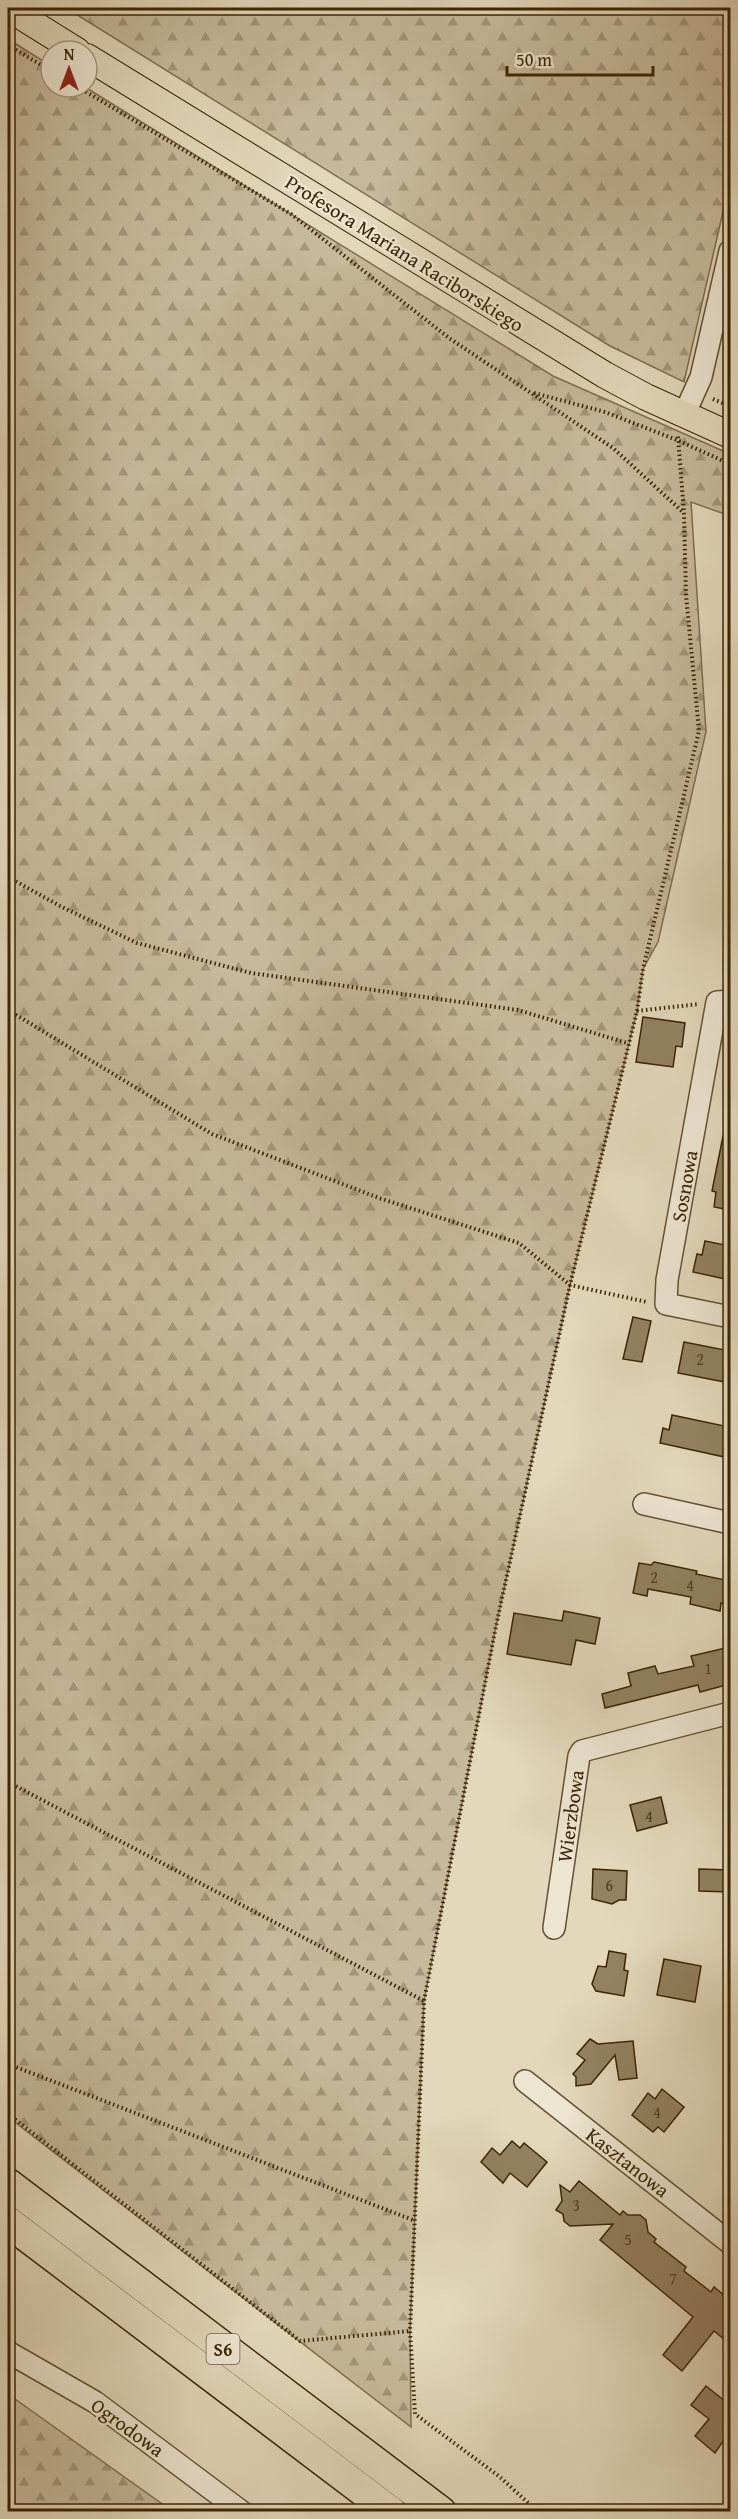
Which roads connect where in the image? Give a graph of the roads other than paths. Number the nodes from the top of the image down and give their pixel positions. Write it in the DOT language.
graph roads {
  1 [pos="8,8"];
  2 [pos="58,39"];
  3 [pos="99,64"];
  4 [pos="730,251"];
  5 [pos="684,415"];
  6 [pos="730,435"];
  7 [pos="724,1001"];
  8 [pos="730,1317"];
  9 [pos="644,1504"];
  10 [pos="730,1523"];
  11 [pos="730,1713"];
  12 [pos="554,1928"];
  13 [pos="525,2082"];
  14 [pos="8,2184"];
  15 [pos="8,2222"];
  16 [pos="730,2243"];
  17 [pos="8,2352"];
  18 [pos="242,2511"];
  19 [pos="391,2511"];
  20 [pos="441,2511"];
  1 -- 2 [label="main road"];
  3 -- 5 [label="main road, Profesora Mariana Raciborskiego"];
  4 -- 5 [label="street"];
  5 -- 6 [label="main road, Profesora Mariana Raciborskiego"];
  7 -- 8 [label="street, Sosnowa"];
  9 -- 10 [label="street"];
  11 -- 12 [label="street, Wierzbowa"];
  13 -- 16 [label="street, Kasztanowa"];
  14 -- 20 [label="highway, S6"];
  15 -- 19 [label="highway, S6"];
  17 -- 18 [label="street, Ogrodowa"];
}
